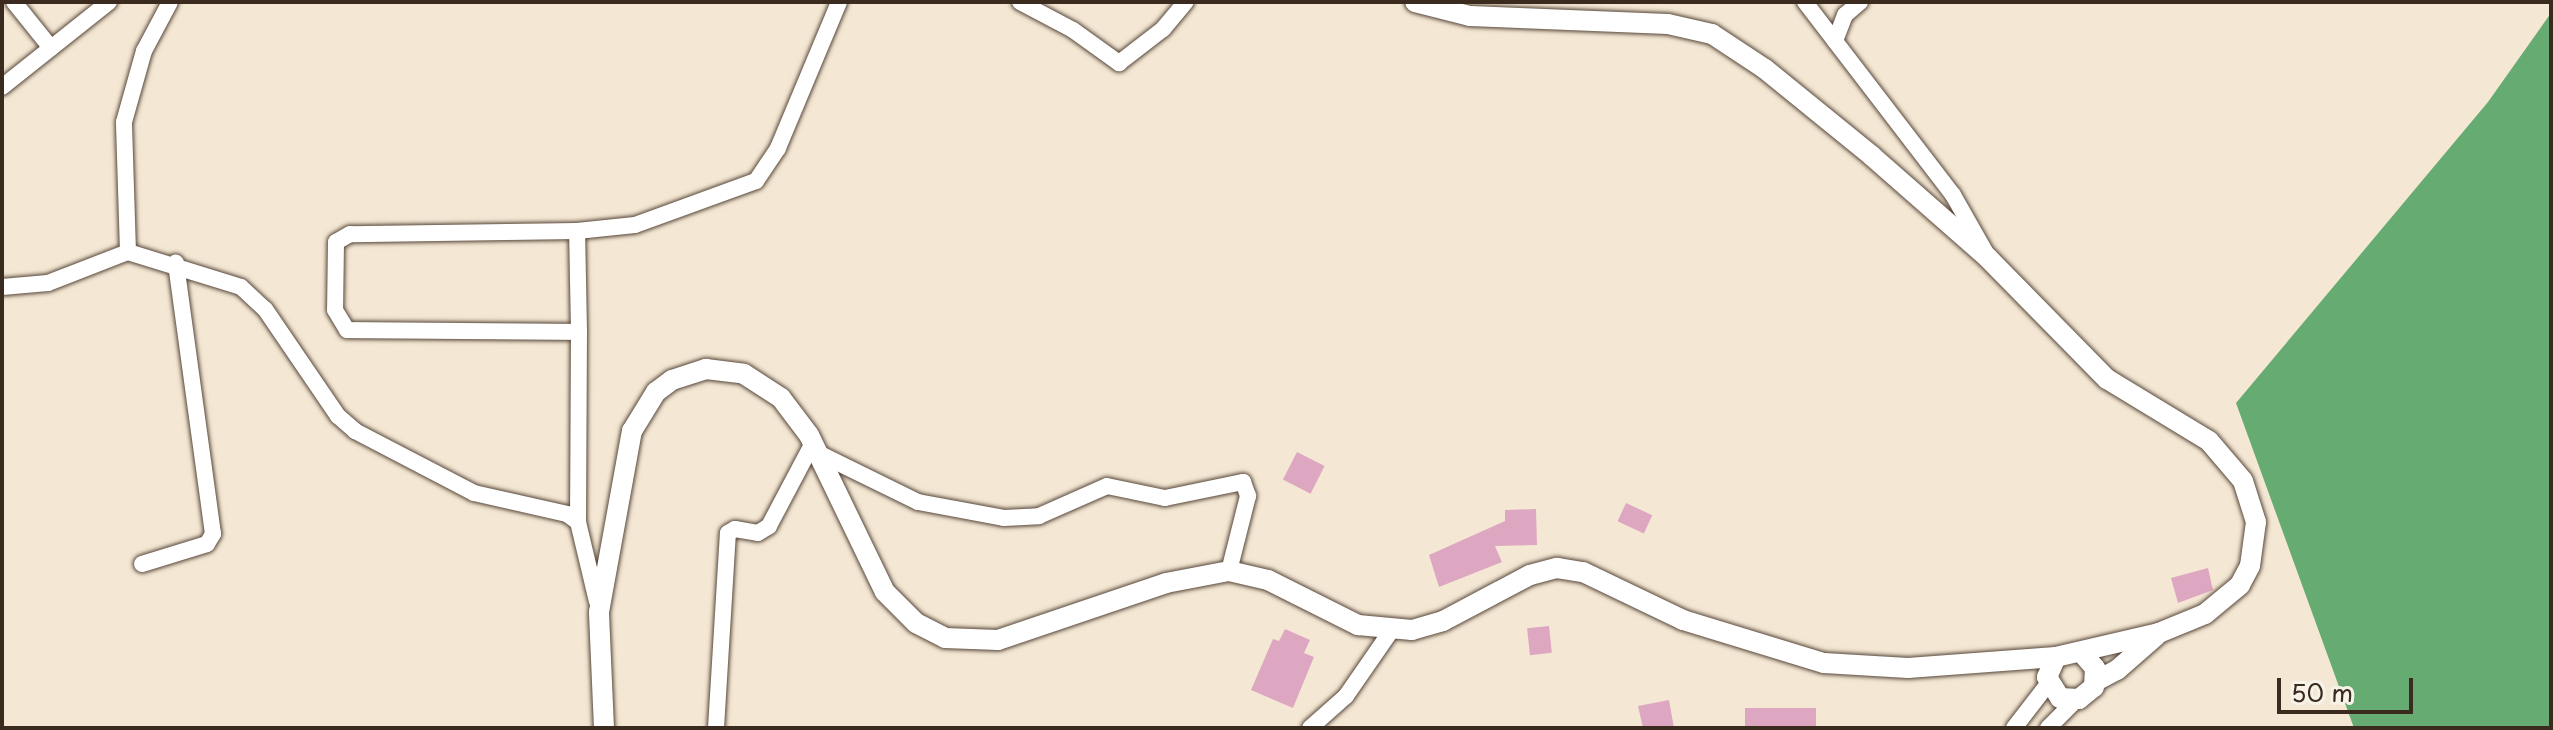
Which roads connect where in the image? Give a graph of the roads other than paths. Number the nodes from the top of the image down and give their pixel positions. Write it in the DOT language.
graph roads {
  1 [pos="14,2"];
  2 [pos="109,2"];
  3 [pos="170,2"];
  4 [pos="839,2"];
  5 [pos="1020,2"];
  6 [pos="1186,2"];
  7 [pos="1415,2"];
  8 [pos="1805,2"];
  9 [pos="1860,2"];
  10 [pos="1835,41"];
  11 [pos="51,48"];
  12 [pos="2,87"];
  13 [pos="577,231"];
  14 [pos="128,252"];
  15 [pos="1988,258"];
  16 [pos="176,263"];
  17 [pos="2,287"];
  18 [pos="579,332"];
  19 [pos="816,448"];
  20 [pos="578,522"];
  21 [pos="142,564"];
  22 [pos="1229,571"];
  23 [pos="599,612"];
  24 [pos="1391,631"];
  25 [pos="2159,633"];
  26 [pos="2083,654"];
  27 [pos="2056,657"];
  28 [pos="2017,661"];
  29 [pos="2048,680"];
  30 [pos="2096,681"];
  31 [pos="2075,701"];
  32 [pos="604,728"];
  33 [pos="716,728"];
  34 [pos="1310,728"];
  35 [pos="2014,728"];
  36 [pos="2048,728"];
  1 -- 11 [label="street"];
  2 -- 11 [label="street"];
  3 -- 14 [label="street"];
  4 -- 13 [label="street"];
  5 -- 6 [label="street"];
  7 -- 15 [label="street"];
  8 -- 10 [label="street"];
  9 -- 10 [label="street"];
  10 -- 15 [label="street"];
  11 -- 12 [label="street"];
  13 -- 18 [label="street"];
  13 -- 18 [label="street"];
  14 -- 16 [label="street"];
  14 -- 17 [label="street"];
  15 -- 25 [label="street"];
  16 -- 20 [label="street"];
  16 -- 21 [label="street"];
  18 -- 20 [label="street"];
  19 -- 22 [label="street"];
  19 -- 22 [label="street"];
  19 -- 23 [label="street"];
  19 -- 33 [label="street"];
  20 -- 23 [label="street"];
  22 -- 24 [label="street"];
  23 -- 32 [label="street"];
  24 -- 28 [label="street"];
  24 -- 34 [label="street"];
  25 -- 26 [label="street"];
  25 -- 30 [label="street"];
  26 -- 27 [label="street"];
  26 -- 30 [label="street"];
  27 -- 28 [label="street"];
  27 -- 29 [label="street"];
  28 -- 29 [label="street"];
  29 -- 31 [label="street"];
  29 -- 35 [label="street"];
  30 -- 31 [label="street"];
  31 -- 36 [label="street"];
}
